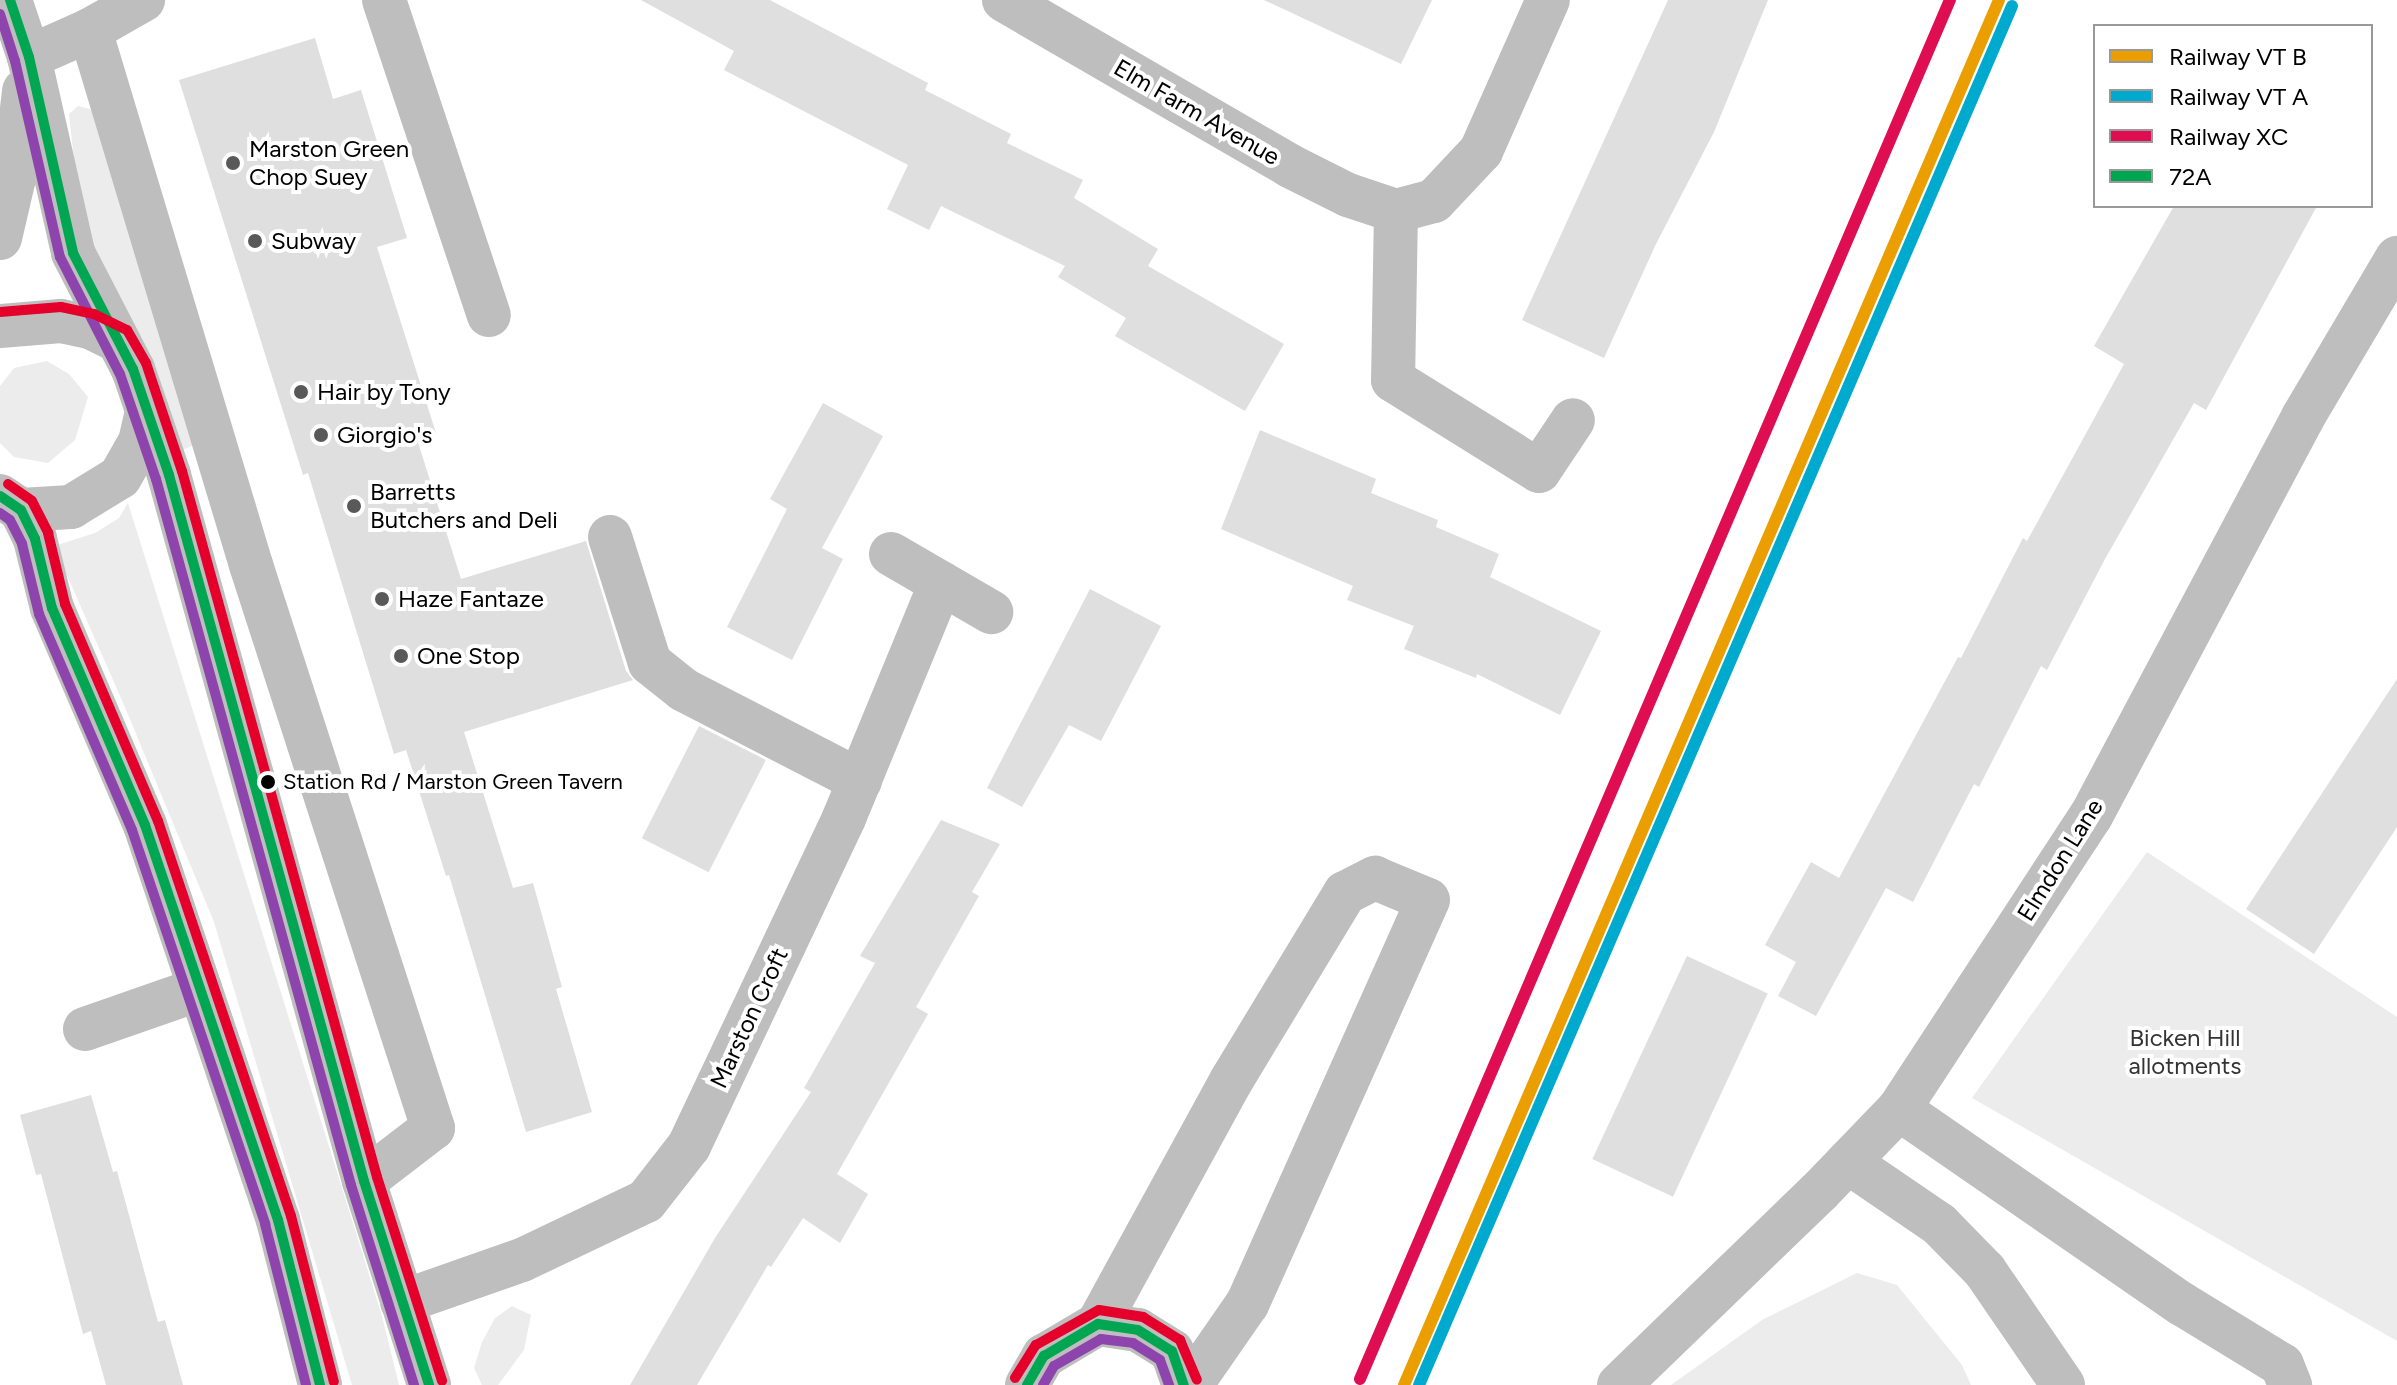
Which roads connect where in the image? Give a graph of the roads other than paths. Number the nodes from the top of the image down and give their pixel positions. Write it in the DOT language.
graph roads {
  1 [pos="10,0"];
  2 [pos="143,0"];
  3 [pos="384,0"];
  4 [pos="1004,0"];
  5 [pos="1548,0"];
  6 [pos="90,30"];
  7 [pos="29,57"];
  8 [pos="1396,211"];
  9 [pos="0,238"];
  10 [pos="2397,258"];
  11 [pos="489,315"];
  12 [pos="0,326"];
  13 [pos="117,340"];
  14 [pos="147,411"];
  15 [pos="1573,420"];
  16 [pos="10,503"];
  17 [pos="610,537"];
  18 [pos="891,554"];
  19 [pos="941,583"];
  20 [pos="991,612"];
  21 [pos="860,781"];
  22 [pos="200,989"];
  23 [pos="85,1029"];
  24 [pos="1899,1109"];
  25 [pos="1848,1162"];
  26 [pos="364,1181"];
  27 [pos="402,1302"];
  28 [pos="1098,1324"];
  29 [pos="320,1385"];
  30 [pos="429,1385"];
  31 [pos="1027,1385"];
  32 [pos="1184,1385"];
  33 [pos="1191,1385"];
  34 [pos="1619,1385"];
  35 [pos="2063,1385"];
  36 [pos="2290,1385"];
  1 -- 7 [label="street"];
  2 -- 6 [label="street"];
  3 -- 11 [label="street"];
  4 -- 8 [label="street, Elm Farm Avenue"];
  5 -- 8 [label="street"];
  6 -- 7 [label="street"];
  6 -- 26 [label="street"];
  7 -- 9 [label="street"];
  7 -- 13 [label="street"];
  8 -- 15 [label="street"];
  10 -- 24 [label="street, Elmdon Lane"];
  12 -- 13 [label="street"];
  13 -- 14 [label="street"];
  14 -- 16 [label="street"];
  14 -- 26 [label="street"];
  16 -- 22 [label="street"];
  17 -- 21 [label="street"];
  18 -- 19 [label="street"];
  19 -- 20 [label="street"];
  19 -- 21 [label="street, Marston Croft"];
  21 -- 27 [label="street, Marston Croft"];
  22 -- 23 [label="street"];
  22 -- 29 [label="street"];
  24 -- 25 [label="street, Elmdon Lane"];
  24 -- 36 [label="street"];
  25 -- 34 [label="street, Elmdon Lane"];
  25 -- 35 [label="street"];
  26 -- 27 [label="street"];
  27 -- 30 [label="street"];
  28 -- 31 [label="street"];
  28 -- 32 [label="street"];
  28 -- 33 [label="street"];
}
